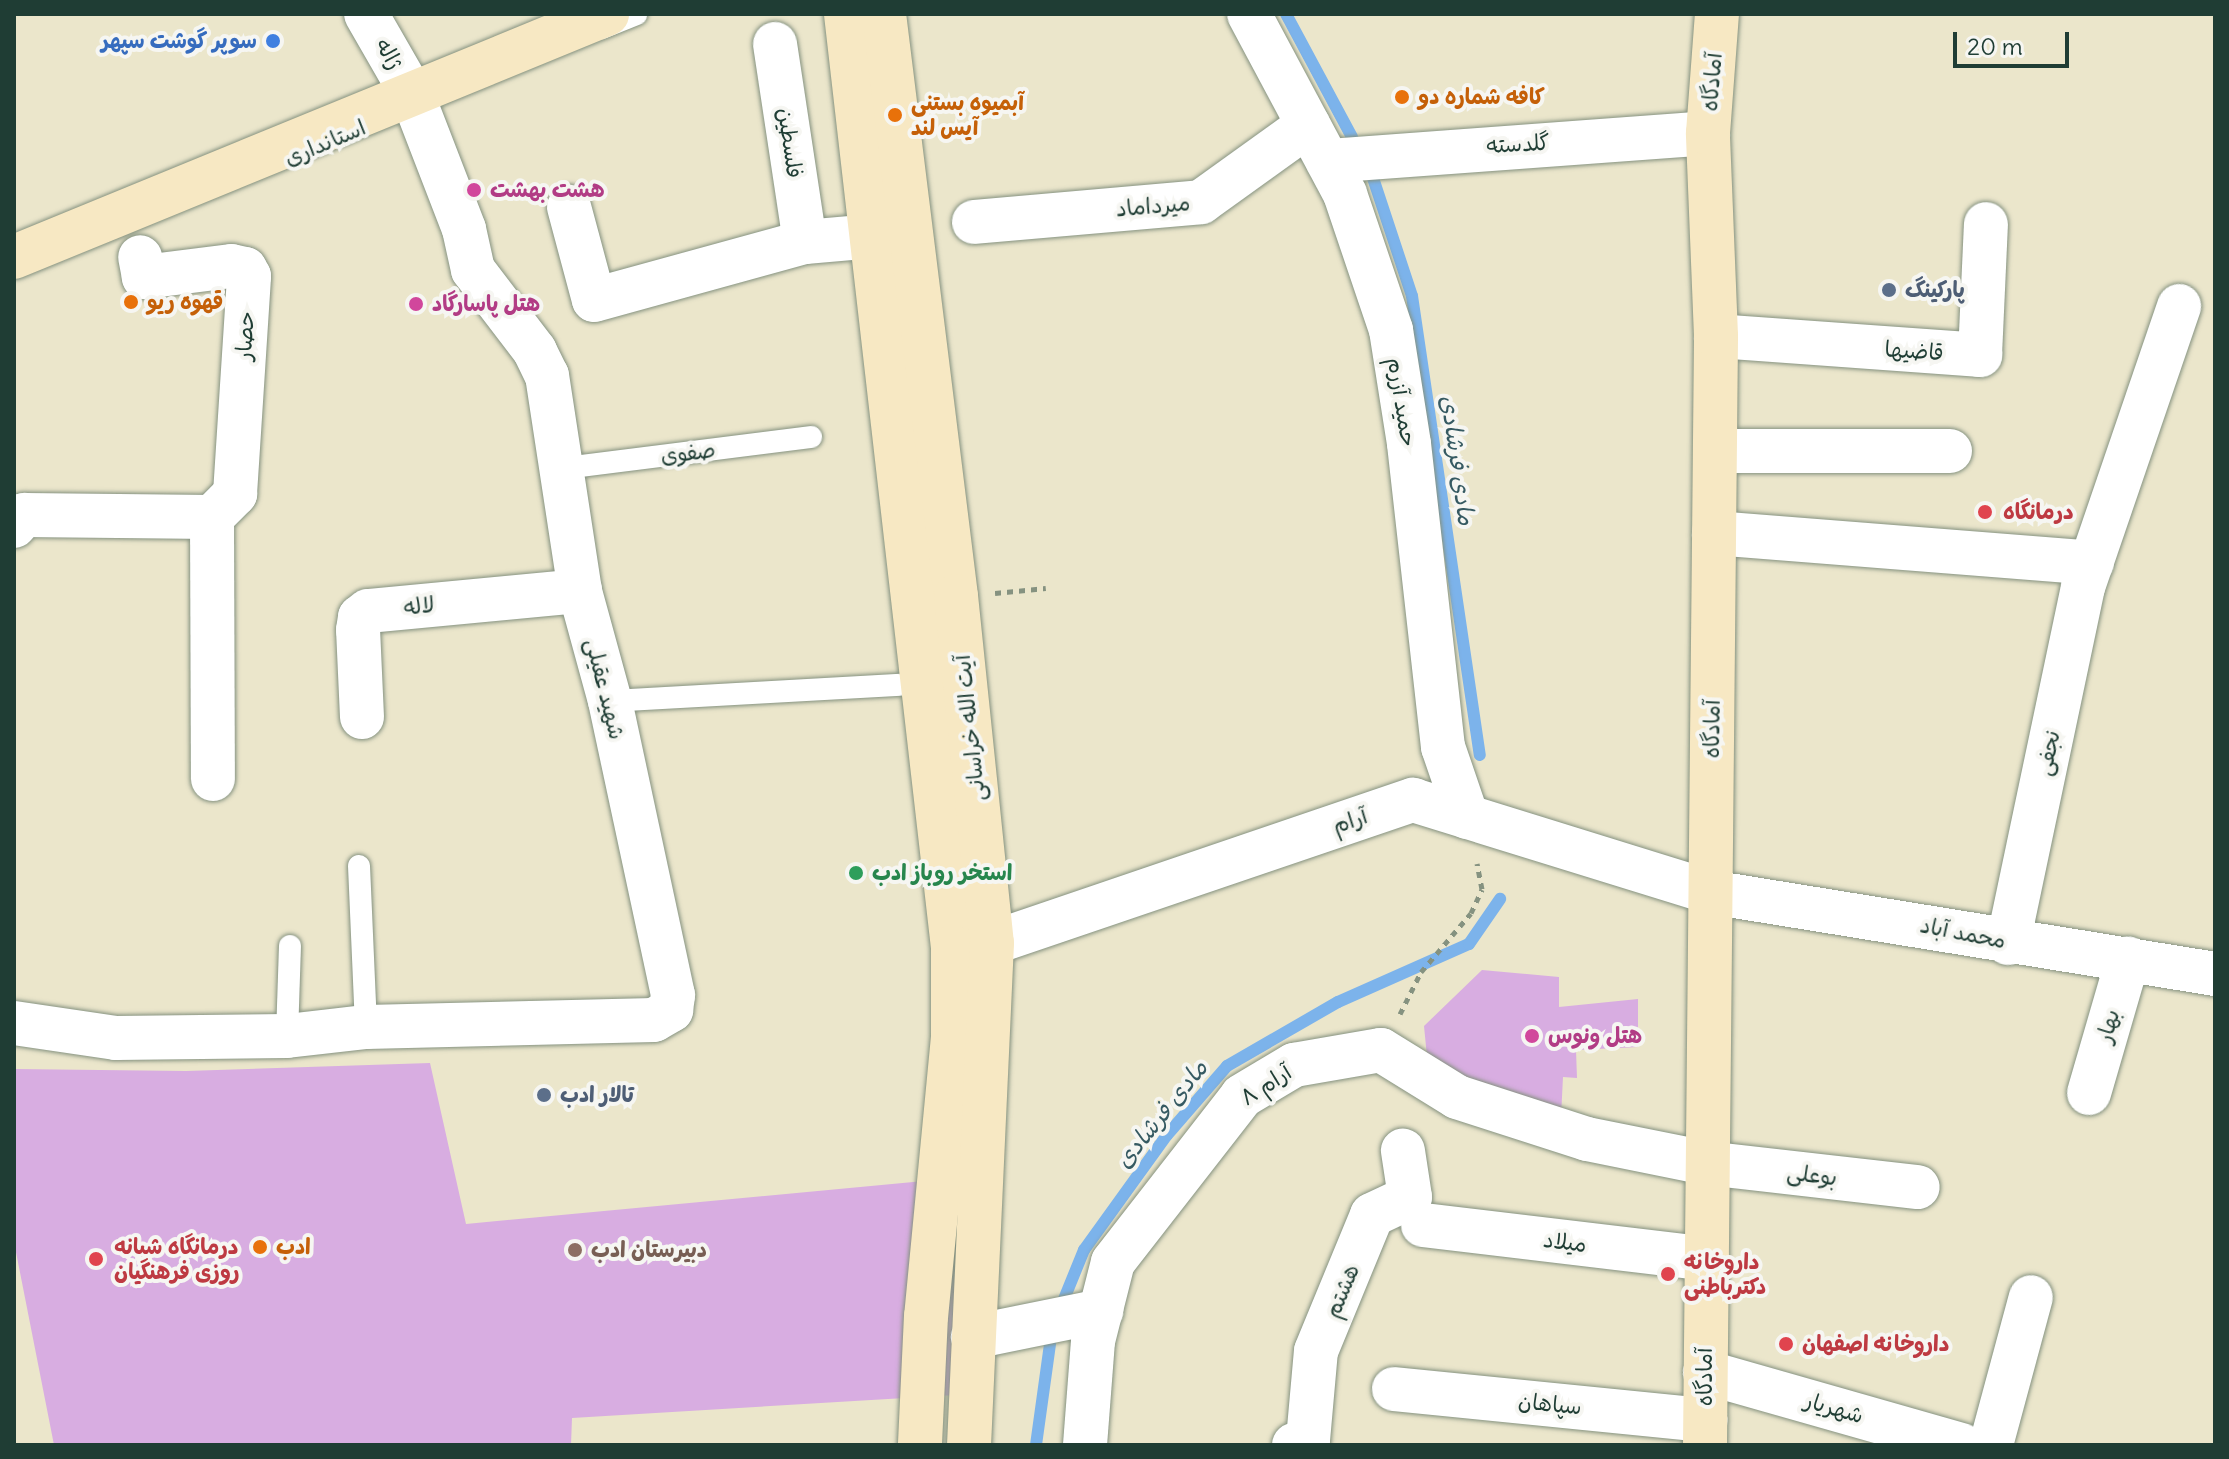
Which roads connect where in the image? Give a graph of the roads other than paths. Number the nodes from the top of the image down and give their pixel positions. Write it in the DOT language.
graph roads {
  1 [pos="366,14"];
  2 [pos="607,14"];
  3 [pos="636,14"];
  4 [pos="846,14"];
  5 [pos="884,14"];
  6 [pos="1249,14"];
  7 [pos="1717,14"];
  8 [pos="775,44"];
  9 [pos="414,100"];
  10 [pos="1708,133"];
  11 [pos="1318,143"];
  12 [pos="569,207"];
  13 [pos="974,222"];
  14 [pos="1986,224"];
  15 [pos="874,236"];
  16 [pos="805,242"];
  17 [pos="14,257"];
  18 [pos="140,257"];
  19 [pos="14,273"];
  20 [pos="2179,306"];
  21 [pos="1716,336"];
  22 [pos="811,437"];
  23 [pos="1715,451"];
  24 [pos="1950,451"];
  25 [pos="565,468"];
  26 [pos="212,517"];
  27 [pos="14,526"];
  28 [pos="1714,533"];
  29 [pos="2092,563"];
  30 [pos="580,591"];
  31 [pos="930,683"];
  32 [pos="610,701"];
  33 [pos="362,717"];
  34 [pos="213,779"];
  35 [pos="1467,817"];
  36 [pos="359,866"];
  37 [pos="1710,892"];
  38 [pos="992,943"];
  39 [pos="2008,943"];
  40 [pos="290,946"];
  41 [pos="2128,959"];
  42 [pos="2215,974"];
  43 [pos="14,1023"];
  44 [pos="366,1027"];
  45 [pos="287,1036"];
  46 [pos="2089,1093"];
  47 [pos="1403,1151"];
  48 [pos="1706,1163"];
  49 [pos="1918,1187"];
  50 [pos="1423,1225"];
  51 [pos="1707,1259"];
  52 [pos="2031,1297"];
  53 [pos="1101,1311"];
  54 [pos="973,1337"];
  55 [pos="1705,1372"];
  56 [pos="1394,1389"];
  57 [pos="1705,1433"];
  58 [pos="920,1445"];
  59 [pos="969,1445"];
  60 [pos="1085,1445"];
  61 [pos="1294,1445"];
  62 [pos="1962,1445"];
  63 [pos="1991,1445"];
  1 -- 9 [label="street, ژاله"];
  2 -- 9 [label="main road, استانداری"];
  3 -- 9 [label="lane, استانداری"];
  4 -- 15 [label="main road, آیت الله خراسانی"];
  5 -- 31 [label="main road, آیت الله خراسانی"];
  6 -- 11 [label="street, حمید آزرم"];
  7 -- 10 [label="main road, آمادگاه"];
  8 -- 16 [label="street, فلسطین"];
  9 -- 17 [label="main road, استانداری"];
  9 -- 19 [label="lane, استانداری"];
  9 -- 25 [label="street, شهید عقیلی"];
  10 -- 11 [label="street, گلدسته"];
  10 -- 21 [label="main road, آمادگاه"];
  11 -- 13 [label="street, میرداماد"];
  11 -- 35 [label="street, حمید آزرم"];
  12 -- 16 [label="street"];
  14 -- 21 [label="street, قاضیها"];
  15 -- 16 [label="street"];
  15 -- 31 [label="main road, آیت الله خراسانی"];
  18 -- 26 [label="street, حصار"];
  20 -- 29 [label="street, نجفی"];
  21 -- 23 [label="main road, آمادگاه"];
  22 -- 25 [label="lane, صفوی"];
  23 -- 24 [label="street"];
  23 -- 28 [label="main road, آمادگاه"];
  25 -- 30 [label="street, شهید عقیلی"];
  26 -- 27 [label="street"];
  26 -- 34 [label="street"];
  28 -- 29 [label="street"];
  28 -- 37 [label="main road, آمادگاه"];
  29 -- 39 [label="street, نجفی"];
  30 -- 32 [label="street, شهید عقیلی"];
  30 -- 33 [label="street, لاله"];
  31 -- 32 [label="lane"];
  31 -- 38 [label="main road, آیت الله خراسانی"];
  31 -- 58 [label="main road, آیت الله خراسانی"];
  32 -- 44 [label="street, شهید عقیلی"];
  35 -- 37 [label="street, آرام"];
  35 -- 38 [label="street, آرام"];
  36 -- 44 [label="lane"];
  37 -- 39 [label="street, محمد آباد"];
  37 -- 48 [label="main road, آمادگاه"];
  38 -- 54 [label="main road, آیت الله خراسانی"];
  39 -- 41 [label="street, محمد آباد"];
  40 -- 45 [label="lane"];
  41 -- 42 [label="street, محمد آباد"];
  41 -- 46 [label="street, بهار"];
  43 -- 45 [label="street, شهید عقیلی"];
  44 -- 45 [label="street, شهید عقیلی"];
  47 -- 61 [label="street, هشتم"];
  48 -- 49 [label="street, بوعلی"];
  48 -- 51 [label="main road, آمادگاه"];
  48 -- 53 [label="street, ۸ آرام"];
  50 -- 51 [label="street, میلاد"];
  51 -- 55 [label="main road, آمادگاه"];
  52 -- 63 [label="street"];
  53 -- 54 [label="street"];
  53 -- 60 [label="street, ۸ آرام"];
  54 -- 59 [label="main road, آیت الله خراسانی"];
  55 -- 57 [label="main road, آمادگاه"];
  55 -- 62 [label="street, شهریار"];
  56 -- 57 [label="street, سپاهان"];
}
